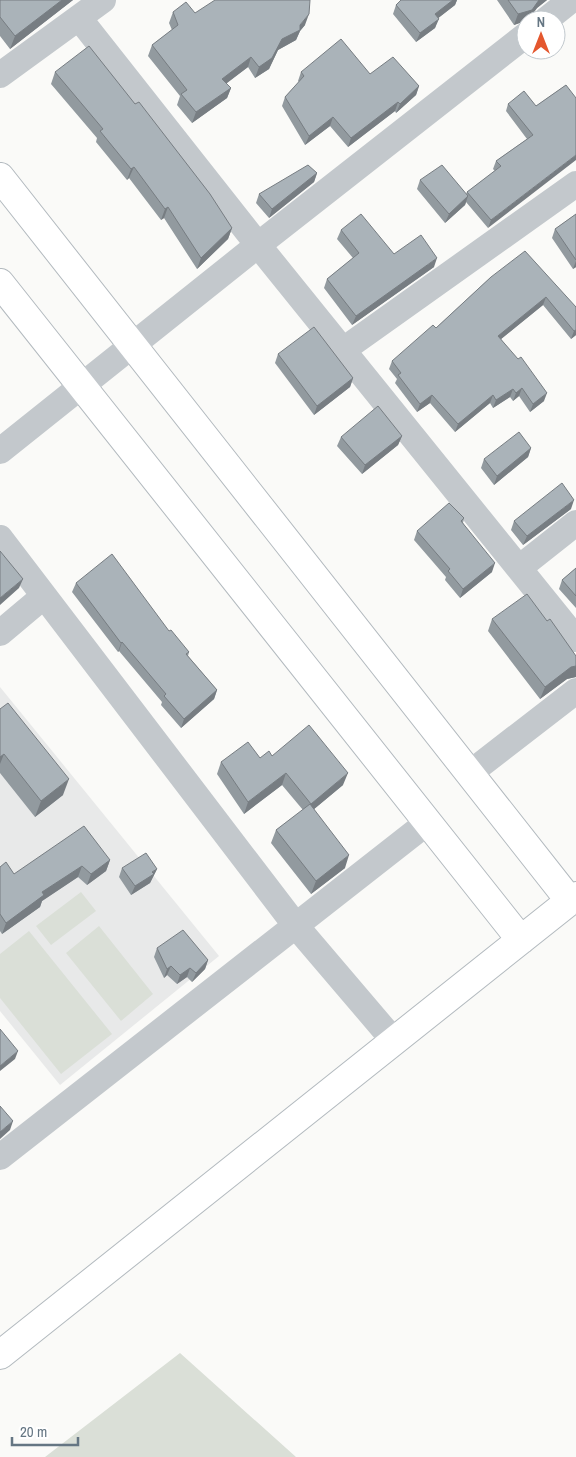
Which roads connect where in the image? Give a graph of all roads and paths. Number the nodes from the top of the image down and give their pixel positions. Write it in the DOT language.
graph roads {
  1 [pos="103,0"];
  2 [pos="571,0"];
  3 [pos="558,10"];
  4 [pos="80,18"];
  5 [pos="516,43"];
  6 [pos="0,75"];
  7 [pos="0,177"];
  8 [pos="576,184"];
  9 [pos="258,245"];
  10 [pos="0,283"];
  11 [pos="133,346"];
  12 [pos="343,350"];
  13 [pos="82,387"];
  14 [pos="0,451"];
  15 [pos="576,523"];
  16 [pos="0,538"];
  17 [pos="519,568"];
  18 [pos="44,596"];
  19 [pos="0,633"];
  20 [pos="576,639"];
  21 [pos="576,691"];
  22 [pos="470,773"];
  23 [pos="428,822"];
  24 [pos="573,899"];
  25 [pos="296,926"];
  26 [pos="521,940"];
  27 [pos="394,1041"];
  28 [pos="0,1157"];
  29 [pos="0,1355"];
  1 -- 4 [label="street"];
  2 -- 3 [label="street"];
  4 -- 6 [label="street"];
  4 -- 9 [label="street"];
  5 -- 9 [label="street"];
  7 -- 11 [label="street"];
  8 -- 12 [label="street"];
  9 -- 11 [label="street"];
  9 -- 12 [label="street"];
  10 -- 13 [label="street"];
  11 -- 13 [label="street"];
  11 -- 22 [label="street"];
  12 -- 17 [label="street"];
  13 -- 14 [label="street"];
  13 -- 23 [label="street"];
  15 -- 17 [label="street"];
  16 -- 18 [label="street"];
  17 -- 20 [label="street"];
  18 -- 19 [label="street"];
  18 -- 25 [label="street"];
  21 -- 22 [label="street"];
  22 -- 24 [label="street"];
  23 -- 25 [label="street"];
  23 -- 26 [label="street"];
  24 -- 26 [label="street"];
  25 -- 27 [label="street"];
  25 -- 28 [label="street"];
  26 -- 27 [label="street"];
  27 -- 29 [label="street"];
}
